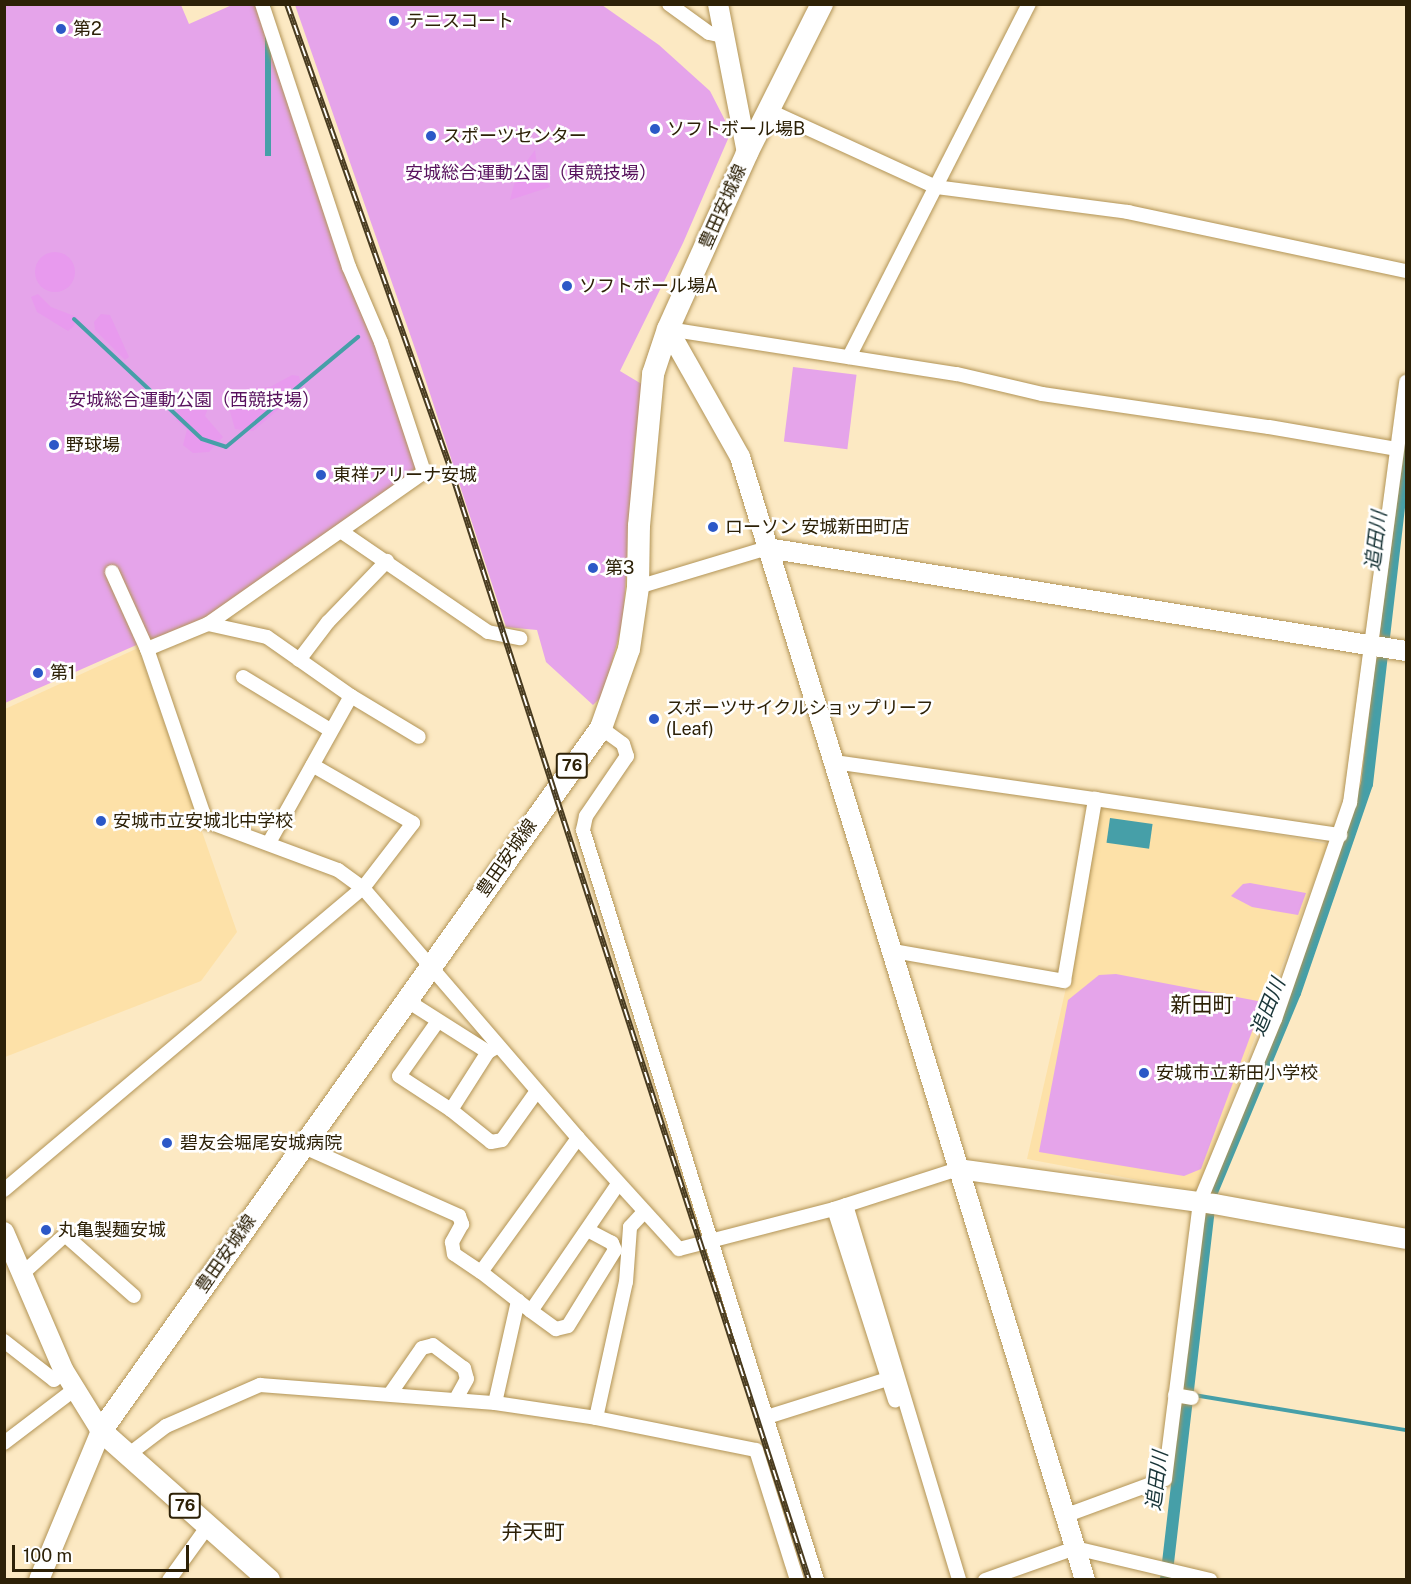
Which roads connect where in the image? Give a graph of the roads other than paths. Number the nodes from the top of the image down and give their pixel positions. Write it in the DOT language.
graph roads {
  1 [pos="262,4"];
  2 [pos="669,4"];
  3 [pos="718,4"];
  4 [pos="822,4"];
  5 [pos="1029,4"];
  6 [pos="723,36"];
  7 [pos="770,111"];
  8 [pos="747,153"];
  9 [pos="936,187"];
  10 [pos="1407,271"];
  11 [pos="668,329"];
  12 [pos="849,357"];
  13 [pos="1407,382"];
  14 [pos="1396,449"];
  15 [pos="342,532"];
  16 [pos="767,548"];
  17 [pos="387,561"];
  18 [pos="112,572"];
  19 [pos="638,587"];
  20 [pos="208,624"];
  21 [pos="520,638"];
  22 [pos="1378,647"];
  23 [pos="147,649"];
  24 [pos="1407,651"];
  25 [pos="299,660"];
  26 [pos="243,677"];
  27 [pos="351,696"];
  28 [pos="601,728"];
  29 [pos="330,730"];
  30 [pos="419,737"];
  31 [pos="834,762"];
  32 [pos="312,765"];
  33 [pos="1095,799"];
  34 [pos="1340,835"];
  35 [pos="269,843"];
  36 [pos="363,888"];
  37 [pos="894,951"];
  38 [pos="431,965"];
  39 [pos="406,1000"];
  40 [pos="438,1021"];
  41 [pos="493,1049"];
  42 [pos="537,1091"];
  43 [pos="452,1110"];
  44 [pos="578,1138"];
  45 [pos="302,1146"];
  46 [pos="958,1169"];
  47 [pos="618,1184"];
  48 [pos="4,1190"];
  49 [pos="1206,1202"];
  50 [pos="840,1207"];
  51 [pos="644,1212"];
  52 [pos="588,1230"];
  53 [pos="4,1232"];
  54 [pos="713,1239"];
  55 [pos="1407,1239"];
  56 [pos="481,1272"];
  57 [pos="22,1274"];
  58 [pos="134,1296"];
  59 [pos="518,1301"];
  60 [pos="531,1311"];
  61 [pos="4,1341"];
  62 [pos="63,1371"];
  63 [pos="893,1378"];
  64 [pos="75,1389"];
  65 [pos="390,1394"];
  66 [pos="456,1399"];
  67 [pos="495,1402"];
  68 [pos="767,1417"];
  69 [pos="596,1418"];
  70 [pos="101,1431"];
  71 [pos="4,1443"];
  72 [pos="128,1455"];
  73 [pos="1067,1515"];
  74 [pos="208,1526"];
  75 [pos="1075,1548"];
  76 [pos="39,1580"];
  77 [pos="169,1580"];
  78 [pos="270,1580"];
  79 [pos="797,1580"];
  80 [pos="817,1580"];
  81 [pos="950,1580"];
  82 [pos="959,1580"];
  83 [pos="984,1580"];
  84 [pos="1085,1580"];
  85 [pos="1210,1580"];
  1 -- 15 [label="street"];
  2 -- 6 [label="street"];
  3 -- 6 [label="street"];
  4 -- 7 [label="main road, 豊田安城線 / 76"];
  5 -- 9 [label="street"];
  6 -- 8 [label="street"];
  7 -- 8 [label="main road, 豊田安城線 / 76"];
  7 -- 9 [label="street"];
  8 -- 11 [label="main road, 豊田安城線 / 76"];
  9 -- 10 [label="street"];
  9 -- 12 [label="street"];
  11 -- 12 [label="street"];
  11 -- 16 [label="street"];
  11 -- 19 [label="main road, 豊田安城線 / 76"];
  12 -- 14 [label="street"];
  13 -- 14 [label="street"];
  14 -- 22 [label="street"];
  15 -- 17 [label="street"];
  15 -- 20 [label="street"];
  16 -- 19 [label="street"];
  16 -- 22 [label="street"];
  16 -- 31 [label="street"];
  17 -- 21 [label="street"];
  17 -- 25 [label="street"];
  18 -- 23 [label="street"];
  19 -- 28 [label="main road, 豊田安城線 / 76"];
  20 -- 23 [label="street"];
  20 -- 25 [label="street"];
  22 -- 24 [label="street"];
  22 -- 34 [label="street"];
  23 -- 35 [label="street"];
  25 -- 27 [label="street"];
  26 -- 29 [label="street"];
  27 -- 29 [label="street"];
  27 -- 30 [label="street"];
  28 -- 38 [label="main road, 豊田安城線 / 76"];
  28 -- 54 [label="street"];
  29 -- 32 [label="street"];
  31 -- 33 [label="street"];
  31 -- 37 [label="street"];
  32 -- 35 [label="street"];
  32 -- 36 [label="street"];
  33 -- 34 [label="street"];
  33 -- 37 [label="street"];
  34 -- 49 [label="street"];
  35 -- 36 [label="street"];
  36 -- 38 [label="street"];
  36 -- 48 [label="street"];
  37 -- 46 [label="street"];
  38 -- 39 [label="main road, 豊田安城線 / 76"];
  38 -- 41 [label="street"];
  39 -- 40 [label="street"];
  39 -- 45 [label="main road, 豊田安城線 / 76"];
  40 -- 41 [label="street"];
  40 -- 43 [label="street"];
  41 -- 42 [label="street"];
  41 -- 43 [label="street"];
  42 -- 43 [label="street"];
  42 -- 44 [label="street"];
  44 -- 47 [label="street"];
  44 -- 56 [label="street"];
  45 -- 56 [label="street"];
  45 -- 70 [label="main road, 豊田安城線 / 76"];
  46 -- 49 [label="street"];
  46 -- 50 [label="street"];
  46 -- 73 [label="street"];
  47 -- 51 [label="street"];
  47 -- 52 [label="street"];
  49 -- 55 [label="street"];
  49 -- 73 [label="street"];
  50 -- 54 [label="street"];
  50 -- 63 [label="street"];
  51 -- 54 [label="street"];
  51 -- 69 [label="street"];
  52 -- 60 [label="street"];
  52 -- 60 [label="street"];
  53 -- 57 [label="street"];
  54 -- 68 [label="street"];
  56 -- 59 [label="street"];
  57 -- 58 [label="street"];
  57 -- 62 [label="street"];
  59 -- 60 [label="street"];
  59 -- 67 [label="street"];
  61 -- 62 [label="street"];
  62 -- 64 [label="street"];
  63 -- 68 [label="street"];
  63 -- 81 [label="street"];
  63 -- 82 [label="street"];
  64 -- 70 [label="street"];
  64 -- 71 [label="street"];
  65 -- 66 [label="street"];
  65 -- 66 [label="street"];
  65 -- 72 [label="street"];
  66 -- 67 [label="street"];
  67 -- 69 [label="street"];
  68 -- 80 [label="street"];
  69 -- 79 [label="street"];
  70 -- 72 [label="main road, 76"];
  70 -- 76 [label="street"];
  72 -- 74 [label="main road, 76"];
  73 -- 75 [label="street"];
  74 -- 77 [label="street"];
  74 -- 78 [label="main road, 76"];
  75 -- 83 [label="street"];
  75 -- 84 [label="street"];
  75 -- 85 [label="street"];
}
